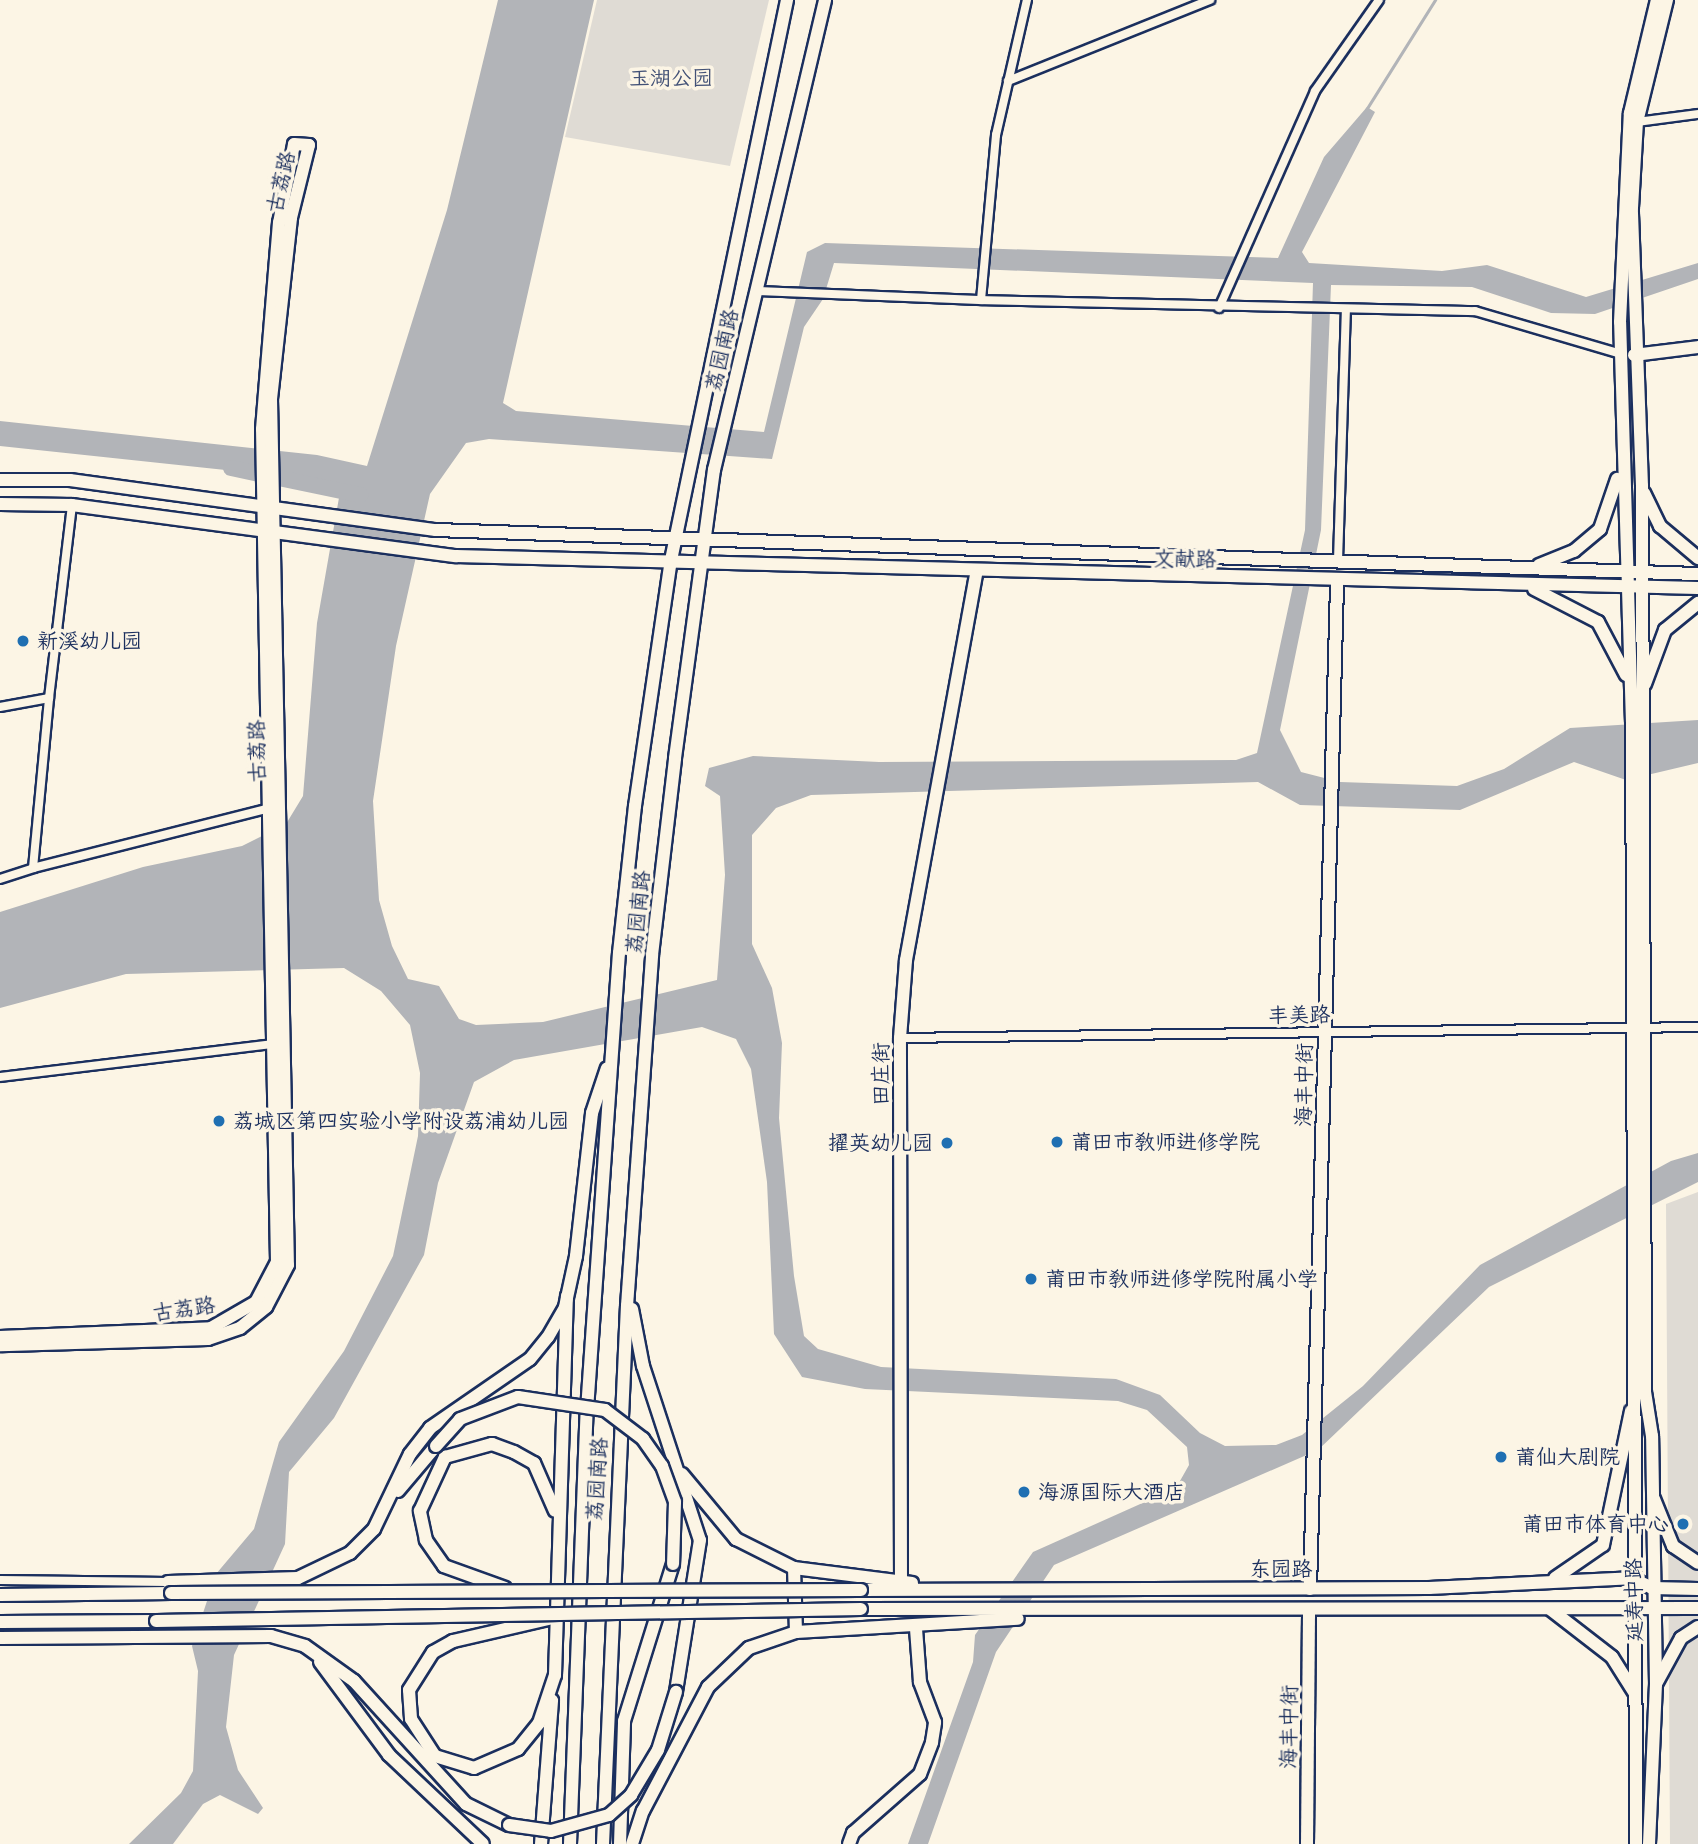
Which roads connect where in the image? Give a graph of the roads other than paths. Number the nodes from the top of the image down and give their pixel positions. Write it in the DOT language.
graph roads {
  1 [pos="787,0"];
  2 [pos="825,0"];
  3 [pos="1027,0"];
  4 [pos="1210,0"];
  5 [pos="1379,0"];
  6 [pos="1657,0"];
  7 [pos="1667,0"];
  8 [pos="1008,80"];
  9 [pos="1698,114"];
  10 [pos="1637,122"];
  11 [pos="1627,267"];
  12 [pos="756,291"];
  13 [pos="982,297"];
  14 [pos="1219,308"];
  15 [pos="1346,310"];
  16 [pos="1698,347"];
  17 [pos="1628,355"];
  18 [pos="1622,455"];
  19 [pos="0,480"];
  20 [pos="1642,486"];
  21 [pos="0,504"];
  22 [pos="72,505"];
  23 [pos="261,508"];
  24 [pos="275,510"];
  25 [pos="262,531"];
  26 [pos="276,533"];
  27 [pos="675,540"];
  28 [pos="704,541"];
  29 [pos="1698,558"];
  30 [pos="1338,561"];
  31 [pos="701,563"];
  32 [pos="670,565"];
  33 [pos="1533,567"];
  34 [pos="1623,572"];
  35 [pos="976,573"];
  36 [pos="1642,573"];
  37 [pos="1698,575"];
  38 [pos="1338,583"];
  39 [pos="1528,586"];
  40 [pos="1698,588"];
  41 [pos="1624,589"];
  42 [pos="1641,589"];
  43 [pos="1698,603"];
  44 [pos="1630,684"];
  45 [pos="1643,691"];
  46 [pos="49,698"];
  47 [pos="0,707"];
  48 [pos="1637,791"];
  49 [pos="273,813"];
  50 [pos="33,868"];
  51 [pos="0,879"];
  52 [pos="1637,1027"];
  53 [pos="1698,1027"];
  54 [pos="1325,1032"];
  55 [pos="900,1038"];
  56 [pos="279,1043"];
  57 [pos="612,1051"];
  58 [pos="0,1077"];
  59 [pos="1638,1231"];
  60 [pos="629,1290"];
  61 [pos="567,1296"];
  62 [pos="0,1336"];
  63 [pos="0,1345"];
  64 [pos="1631,1411"];
  65 [pos="676,1467"];
  66 [pos="1654,1499"];
  67 [pos="384,1508"];
  68 [pos="558,1520"];
  69 [pos="1698,1563"];
  70 [pos="794,1568"];
  71 [pos="1631,1578"];
  72 [pos="0,1580"];
  73 [pos="1552,1580"];
  74 [pos="901,1582"];
  75 [pos="169,1587"];
  76 [pos="1310,1588"];
  77 [pos="1652,1588"];
  78 [pos="1698,1588"];
  79 [pos="982,1591"];
  80 [pos="523,1592"];
  81 [pos="1,1594"];
  82 [pos="1633,1608"];
  83 [pos="1653,1608"];
  84 [pos="1698,1608"];
  85 [pos="1550,1609"];
  86 [pos="1309,1610"];
  87 [pos="1058,1612"];
  88 [pos="553,1618"];
  89 [pos="0,1622"];
  90 [pos="1698,1627"];
  91 [pos="916,1629"];
  92 [pos="796,1632"];
  93 [pos="0,1638"];
  94 [pos="305,1646"];
  95 [pos="555,1675"];
  96 [pos="1656,1684"];
  97 [pos="1634,1692"];
  98 [pos="483,1844"];
  99 [pos="541,1844"];
  100 [pos="570,1844"];
  101 [pos="603,1844"];
  102 [pos="620,1844"];
  103 [pos="632,1844"];
  104 [pos="849,1844"];
  105 [pos="1307,1844"];
  106 [pos="1636,1844"];
  107 [pos="1648,1844"];
  1 -- 27 [label="main road, 荔园南路"];
  2 -- 12 [label="main road, 荔园南路"];
  3 -- 8 [label="street"];
  4 -- 8 [label="street"];
  5 -- 14 [label="street"];
  6 -- 11 [label="main road"];
  7 -- 10 [label="main road"];
  8 -- 13 [label="street"];
  9 -- 10 [label="street"];
  10 -- 11 [label="main road"];
  11 -- 17 [label="main road"];
  12 -- 13 [label="street"];
  12 -- 28 [label="main road, 荔园南路"];
  13 -- 14 [label="street"];
  14 -- 15 [label="street"];
  15 -- 17 [label="street"];
  15 -- 30 [label="street"];
  16 -- 17 [label="main road"];
  17 -- 18 [label="main road"];
  17 -- 20 [label="main road"];
  18 -- 33 [label="main road"];
  18 -- 34 [label="main road"];
  19 -- 23 [label="main road"];
  20 -- 29 [label="main road"];
  20 -- 36 [label="main road"];
  21 -- 22 [label="main road, 文献路"];
  22 -- 25 [label="main road, 文献路"];
  22 -- 46 [label="street"];
  23 -- 24 [label="main road"];
  23 -- 24 [label="main road, 古荔路"];
  23 -- 25 [label="main road, 古荔路"];
  24 -- 26 [label="main road, 古荔路"];
  24 -- 27 [label="main road"];
  25 -- 26 [label="main road, 文献路"];
  25 -- 49 [label="main road, 古荔路"];
  26 -- 32 [label="main road, 文献路"];
  26 -- 49 [label="main road, 古荔路"];
  27 -- 28 [label="main road"];
  27 -- 32 [label="main road, 荔园南路"];
  28 -- 30 [label="main road"];
  28 -- 31 [label="main road, 荔园南路"];
  30 -- 33 [label="main road"];
  31 -- 32 [label="main road, 文献路"];
  31 -- 35 [label="main road, 文献路"];
  31 -- 60 [label="main road, 荔园南路"];
  32 -- 57 [label="main road, 荔园南路"];
  33 -- 34 [label="main road"];
  34 -- 36 [label="main road"];
  34 -- 41 [label="main road"];
  35 -- 38 [label="main road, 文献路"];
  35 -- 55 [label="main road, 田庄街"];
  36 -- 37 [label="main road"];
  36 -- 42 [label="main road"];
  38 -- 39 [label="main road, 文献路"];
  38 -- 54 [label="main road, 海丰中街"];
  39 -- 41 [label="main road, 文献路"];
  39 -- 44 [label="main road"];
  40 -- 42 [label="main road, 文献路"];
  41 -- 42 [label="main road, 文献路"];
  41 -- 44 [label="main road"];
  42 -- 45 [label="main road"];
  43 -- 45 [label="main road"];
  44 -- 48 [label="main road"];
  45 -- 48 [label="main road"];
  46 -- 47 [label="street"];
  46 -- 50 [label="street"];
  48 -- 52 [label="main road"];
  49 -- 50 [label="street"];
  49 -- 56 [label="main road, 古荔路"];
  50 -- 51 [label="street"];
  52 -- 53 [label="street, 丰美路"];
  52 -- 54 [label="street, 丰美路"];
  52 -- 59 [label="main road"];
  54 -- 55 [label="street, 丰美路"];
  54 -- 76 [label="main road, 海丰中街"];
  55 -- 74 [label="main road, 田庄街"];
  56 -- 58 [label="street"];
  56 -- 62 [label="main road, 古荔路"];
  56 -- 63 [label="main road, 古荔路"];
  57 -- 61 [label="main road"];
  57 -- 100 [label="main road, 荔园南路"];
  59 -- 64 [label="main road, 延寿中路"];
  59 -- 66 [label="main road, 延寿中路"];
  60 -- 65 [label="main road"];
  60 -- 101 [label="main road, 荔园南路"];
  61 -- 67 [label="main road"];
  61 -- 68 [label="main road"];
  64 -- 71 [label="main road, 延寿中路"];
  64 -- 73 [label="main road"];
  65 -- 70 [label="main road"];
  65 -- 94 [label="main road, bridge"];
  66 -- 69 [label="main road"];
  66 -- 77 [label="main road, 延寿中路"];
  67 -- 75 [label="main road"];
  67 -- 102 [label="main road, bridge"];
  68 -- 80 [label="main road, bridge"];
  68 -- 95 [label="main road"];
  70 -- 74 [label="main road"];
  70 -- 92 [label="main road"];
  71 -- 73 [label="main road, 东园路"];
  71 -- 77 [label="main road, 东园路"];
  71 -- 82 [label="main road, 延寿中路"];
  72 -- 75 [label="street"];
  73 -- 76 [label="main road, 东园路"];
  74 -- 79 [label="main road"];
  75 -- 80 [label="main road, bridge"];
  75 -- 81 [label="main road"];
  76 -- 79 [label="main road, 东园路"];
  77 -- 78 [label="main road, 东园路"];
  77 -- 83 [label="main road, 延寿中路"];
  79 -- 80 [label="main road, 东园路, bridge"];
  82 -- 83 [label="main road, 东园路"];
  82 -- 85 [label="main road, 东园路"];
  82 -- 97 [label="main road, 延寿中路"];
  83 -- 84 [label="main road, 东园路"];
  83 -- 96 [label="main road, 延寿中路"];
  85 -- 86 [label="main road, 东园路"];
  85 -- 97 [label="main road"];
  86 -- 87 [label="main road, 东园路"];
  86 -- 105 [label="main road, 海丰中街"];
  87 -- 88 [label="main road, 东园路, bridge"];
  87 -- 91 [label="main road"];
  88 -- 89 [label="main road, bridge"];
  88 -- 95 [label="main road"];
  90 -- 96 [label="main road"];
  91 -- 92 [label="main road"];
  91 -- 104 [label="main road"];
  92 -- 103 [label="main road"];
  93 -- 94 [label="main road"];
  94 -- 98 [label="main road"];
  95 -- 99 [label="main road"];
  96 -- 107 [label="main road, 延寿中路"];
  97 -- 106 [label="main road, 延寿中路"];
}
